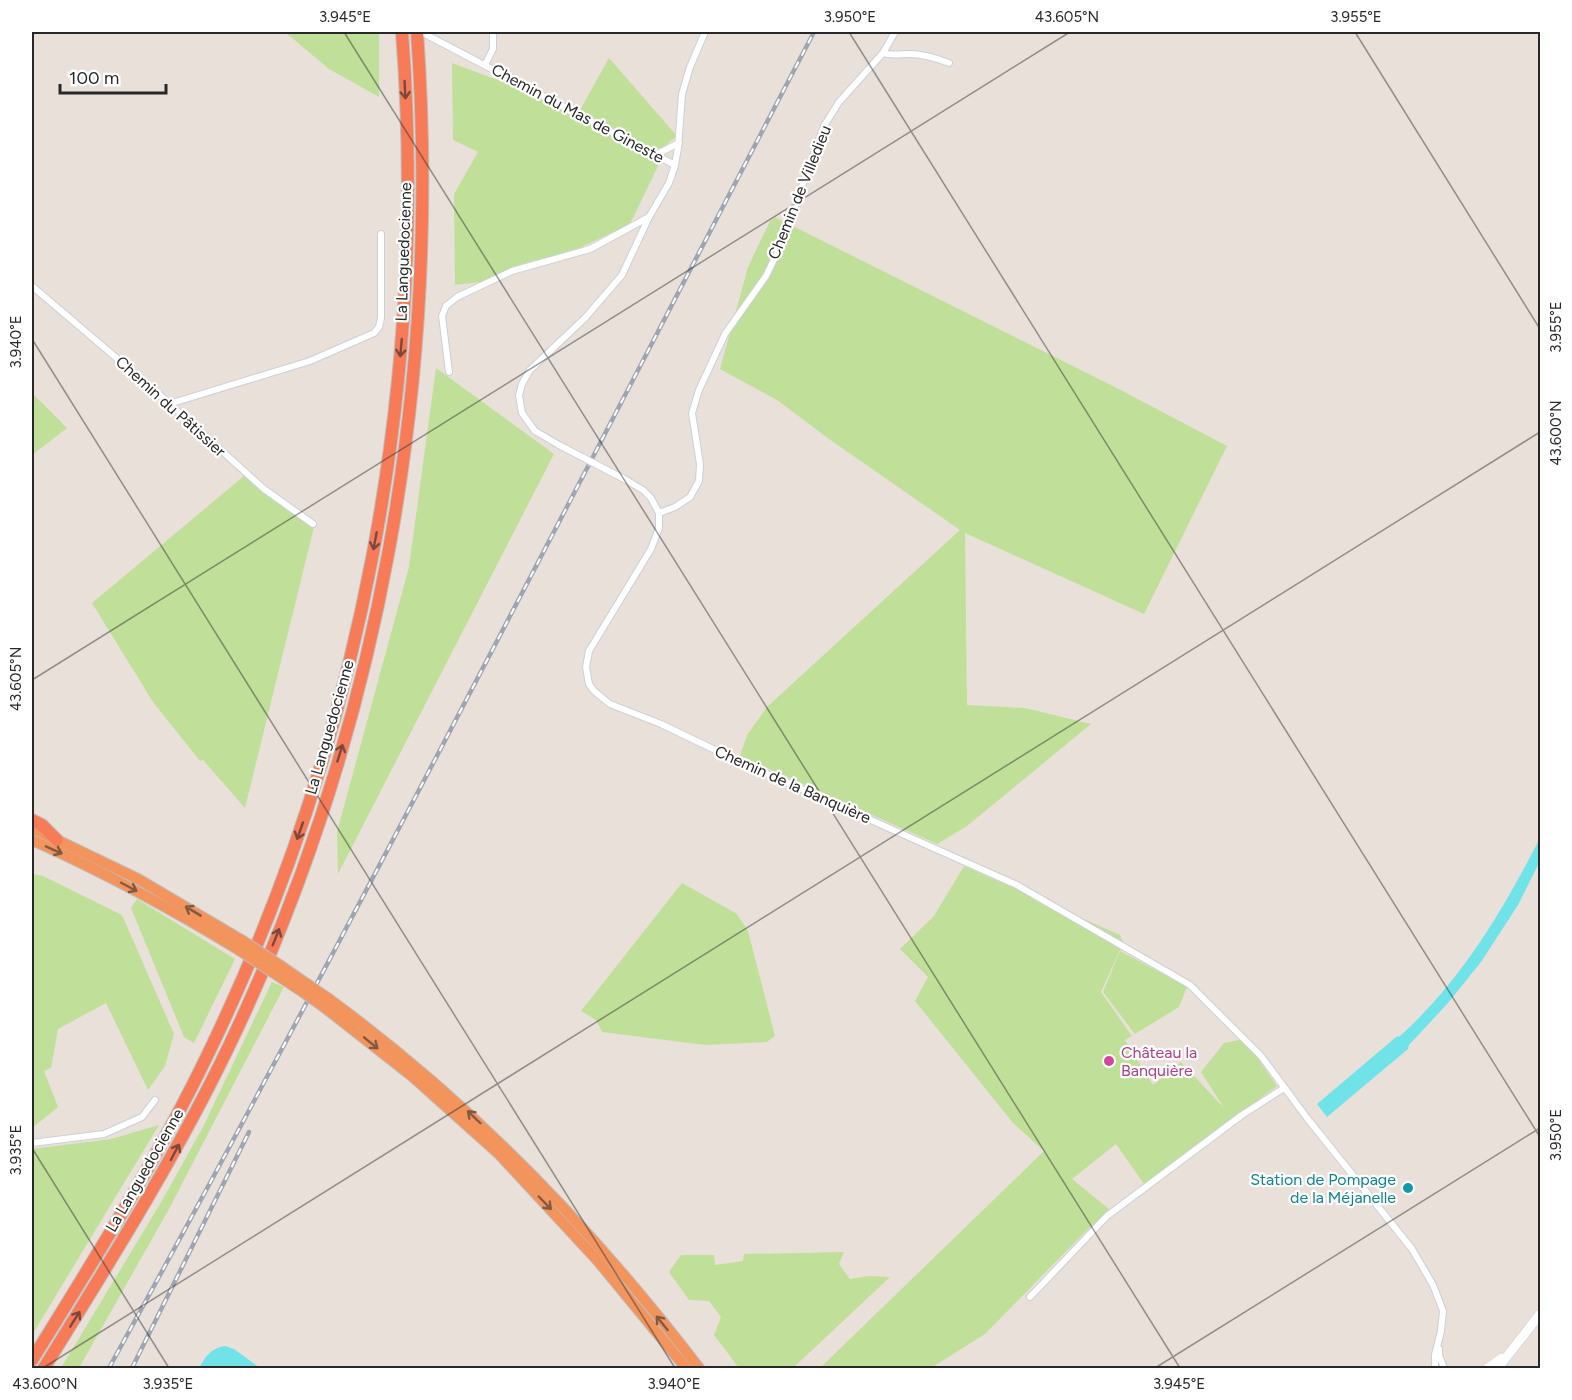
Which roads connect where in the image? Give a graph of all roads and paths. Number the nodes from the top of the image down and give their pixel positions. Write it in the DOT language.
graph roads {
  1 [pos="402,32"];
  2 [pos="419,32"];
  3 [pos="493,32"];
  4 [pos="705,32"];
  5 [pos="895,32"];
  6 [pos="883,53"];
  7 [pos="949,63"];
  8 [pos="485,65"];
  9 [pos="679,143"];
  10 [pos="657,154"];
  11 [pos="675,165"];
  12 [pos="649,217"];
  13 [pos="381,234"];
  14 [pos="32,286"];
  15 [pos="448,372"];
  16 [pos="169,404"];
  17 [pos="659,513"];
  18 [pos="313,524"];
  19 [pos="32,820"];
  20 [pos="32,828"];
  21 [pos="32,840"];
  22 [pos="57,840"];
  23 [pos="241,946"];
  24 [pos="327,1003"];
  25 [pos="1284,1088"];
  26 [pos="155,1100"];
  27 [pos="32,1143"];
  28 [pos="1030,1297"];
  29 [pos="1540,1314"];
  30 [pos="1439,1343"];
  31 [pos="1514,1349"];
  32 [pos="32,1360"];
  33 [pos="44,1368"];
  34 [pos="686,1368"];
  35 [pos="699,1368"];
  36 [pos="1435,1368"];
  37 [pos="1444,1368"];
  38 [pos="1488,1368"];
  39 [pos="1498,1368"];
  1 -- 32 [label="highway, La Languedocienne, one-way"];
  2 -- 8 [label="street, Chemin du Mas de Gineste"];
  33 -- 2 [label="highway, La Languedocienne, one-way"];
  3 -- 8 [label="street"];
  4 -- 9 [label="street, Chemin du Mas de Gineste"];
  5 -- 6 [label="street, Chemin de Villedieu"];
  6 -- 7 [label="street"];
  6 -- 17 [label="street, Chemin de Villedieu"];
  8 -- 10 [label="street, Chemin du Mas de Gineste"];
  9 -- 10 [label="street"];
  9 -- 11 [label="street, Chemin du Mas de Gineste"];
  10 -- 11 [label="street, Chemin du Mas de Gineste"];
  11 -- 12 [label="street"];
  12 -- 15 [label="street"];
  12 -- 17 [label="street, bridge"];
  13 -- 16 [label="street"];
  14 -- 16 [label="street, Chemin du Pâtissier"];
  16 -- 18 [label="street, Chemin du Pâtissier"];
  17 -- 25 [label="street, Chemin de la Banquière"];
  19 -- 22 [label="highway"];
  20 -- 22 [label="highway"];
  21 -- 23 [label="highway, one-way"];
  23 -- 22 [label="highway, one-way"];
  23 -- 24 [label="highway, bridge"];
  24 -- 34 [label="highway, one-way"];
  35 -- 24 [label="highway, one-way"];
  25 -- 28 [label="street"];
  25 -- 30 [label="street, Chemin de la Banquière"];
  26 -- 27 [label="street"];
  29 -- 31 [label="main road"];
  30 -- 36 [label="street, Chemin de la Banquière"];
  30 -- 37 [label="street, Chemin de la Banquière"];
  31 -- 38 [label="main road"];
  31 -- 39 [label="main road"];
}
